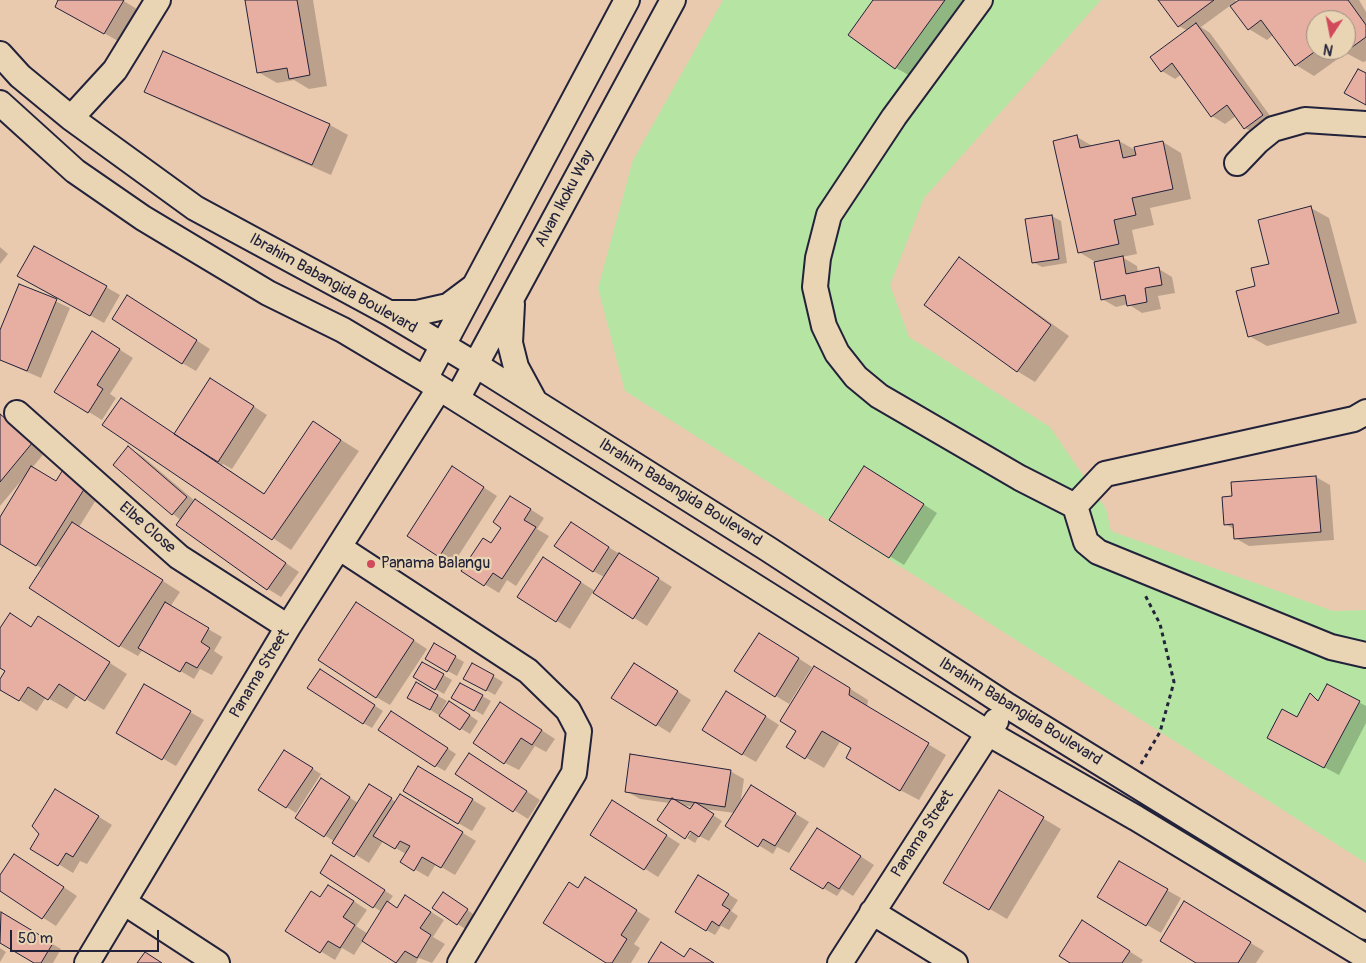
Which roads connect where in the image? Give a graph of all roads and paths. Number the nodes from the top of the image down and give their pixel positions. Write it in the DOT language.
graph roads {
  1 [pos="158,0"];
  2 [pos="627,0"];
  3 [pos="673,0"];
  4 [pos="980,0"];
  5 [pos="0,54"];
  6 [pos="0,103"];
  7 [pos="71,118"];
  8 [pos="1366,124"];
  9 [pos="1237,163"];
  10 [pos="478,282"];
  11 [pos="513,297"];
  12 [pos="389,313"];
  13 [pos="444,346"];
  14 [pos="476,365"];
  15 [pos="441,389"];
  16 [pos="535,403"];
  17 [pos="1366,412"];
  18 [pos="17,414"];
  19 [pos="1075,506"];
  20 [pos="340,548"];
  21 [pos="1130,565"];
  22 [pos="288,627"];
  23 [pos="1366,655"];
  24 [pos="1008,706"];
  25 [pos="988,733"];
  26 [pos="1131,782"];
  27 [pos="125,903"];
  28 [pos="872,912"];
  29 [pos="1366,927"];
  30 [pos="1366,957"];
  31 [pos="88,963"];
  32 [pos="217,963"];
  33 [pos="460,963"];
  34 [pos="840,963"];
  35 [pos="955,963"];
  1 -- 7 [label="street"];
  2 -- 10 [label="street"];
  3 -- 11 [label="street, Alvan Ikoku Way"];
  4 -- 19 [label="street"];
  5 -- 7 [label="street, Ibrahim Babangida Boulevard"];
  6 -- 15 [label="street, Ibrahim Babangida Boulevard"];
  7 -- 12 [label="street, Ibrahim Babangida Boulevard"];
  8 -- 9 [label="street"];
  10 -- 12 [label="street"];
  10 -- 13 [label="street"];
  11 -- 14 [label="street, Alvan Ikoku Way"];
  11 -- 16 [label="street"];
  12 -- 13 [label="street, Ibrahim Babangida Boulevard"];
  13 -- 14 [label="street, Ibrahim Babangida Boulevard"];
  13 -- 15 [label="street"];
  14 -- 15 [label="street, Alvan Ikoku Way"];
  14 -- 16 [label="street, Ibrahim Babangida Boulevard"];
  15 -- 20 [label="street, Panama Street"];
  15 -- 25 [label="street, Ibrahim Babangida Boulevard"];
  16 -- 24 [label="street, Ibrahim Babangida Boulevard"];
  17 -- 19 [label="street"];
  18 -- 22 [label="street, Elbe Close"];
  19 -- 21 [label="street"];
  20 -- 22 [label="street, Panama Street"];
  20 -- 33 [label="street"];
  21 -- 23 [label="street"];
  21 -- 26 [label="path"];
  22 -- 27 [label="street, Panama Street"];
  24 -- 25 [label="street, Panama Street"];
  24 -- 26 [label="street, Ibrahim Babangida Boulevard"];
  25 -- 28 [label="street, Panama Street"];
  25 -- 30 [label="street, Ibrahim Babangida Boulevard"];
  26 -- 29 [label="street, Ibrahim Babangida Boulevard"];
  27 -- 31 [label="street, Panama Street"];
  27 -- 32 [label="street"];
  28 -- 34 [label="street, Panama Street"];
  28 -- 35 [label="street"];
}
